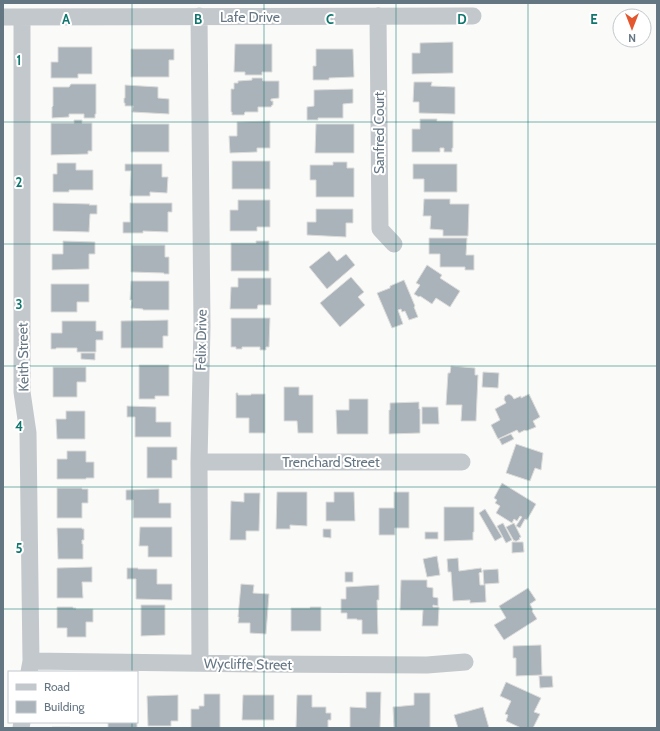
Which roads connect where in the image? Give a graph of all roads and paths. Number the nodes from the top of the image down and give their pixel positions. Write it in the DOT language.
graph roads {
  1 [pos="199,16"];
  2 [pos="378,16"];
  3 [pos="473,16"];
  4 [pos="3,17"];
  5 [pos="22,17"];
  6 [pos="394,244"];
  7 [pos="199,462"];
  8 [pos="462,462"];
  9 [pos="465,662"];
  10 [pos="200,663"];
  11 [pos="30,666"];
  1 -- 2 [label="street, Lafe Drive"];
  1 -- 5 [label="street, Lafe Drive"];
  1 -- 7 [label="street, Felix Drive"];
  2 -- 3 [label="street, Lafe Drive"];
  2 -- 6 [label="street, Sanfred Court"];
  4 -- 5 [label="street, Lafe Drive"];
  5 -- 11 [label="street, Keith Street"];
  7 -- 8 [label="street, Trenchard Street"];
  7 -- 10 [label="street, Felix Drive"];
  9 -- 10 [label="street, Wycliffe Street"];
  10 -- 11 [label="street, Wycliffe Street"];
}
